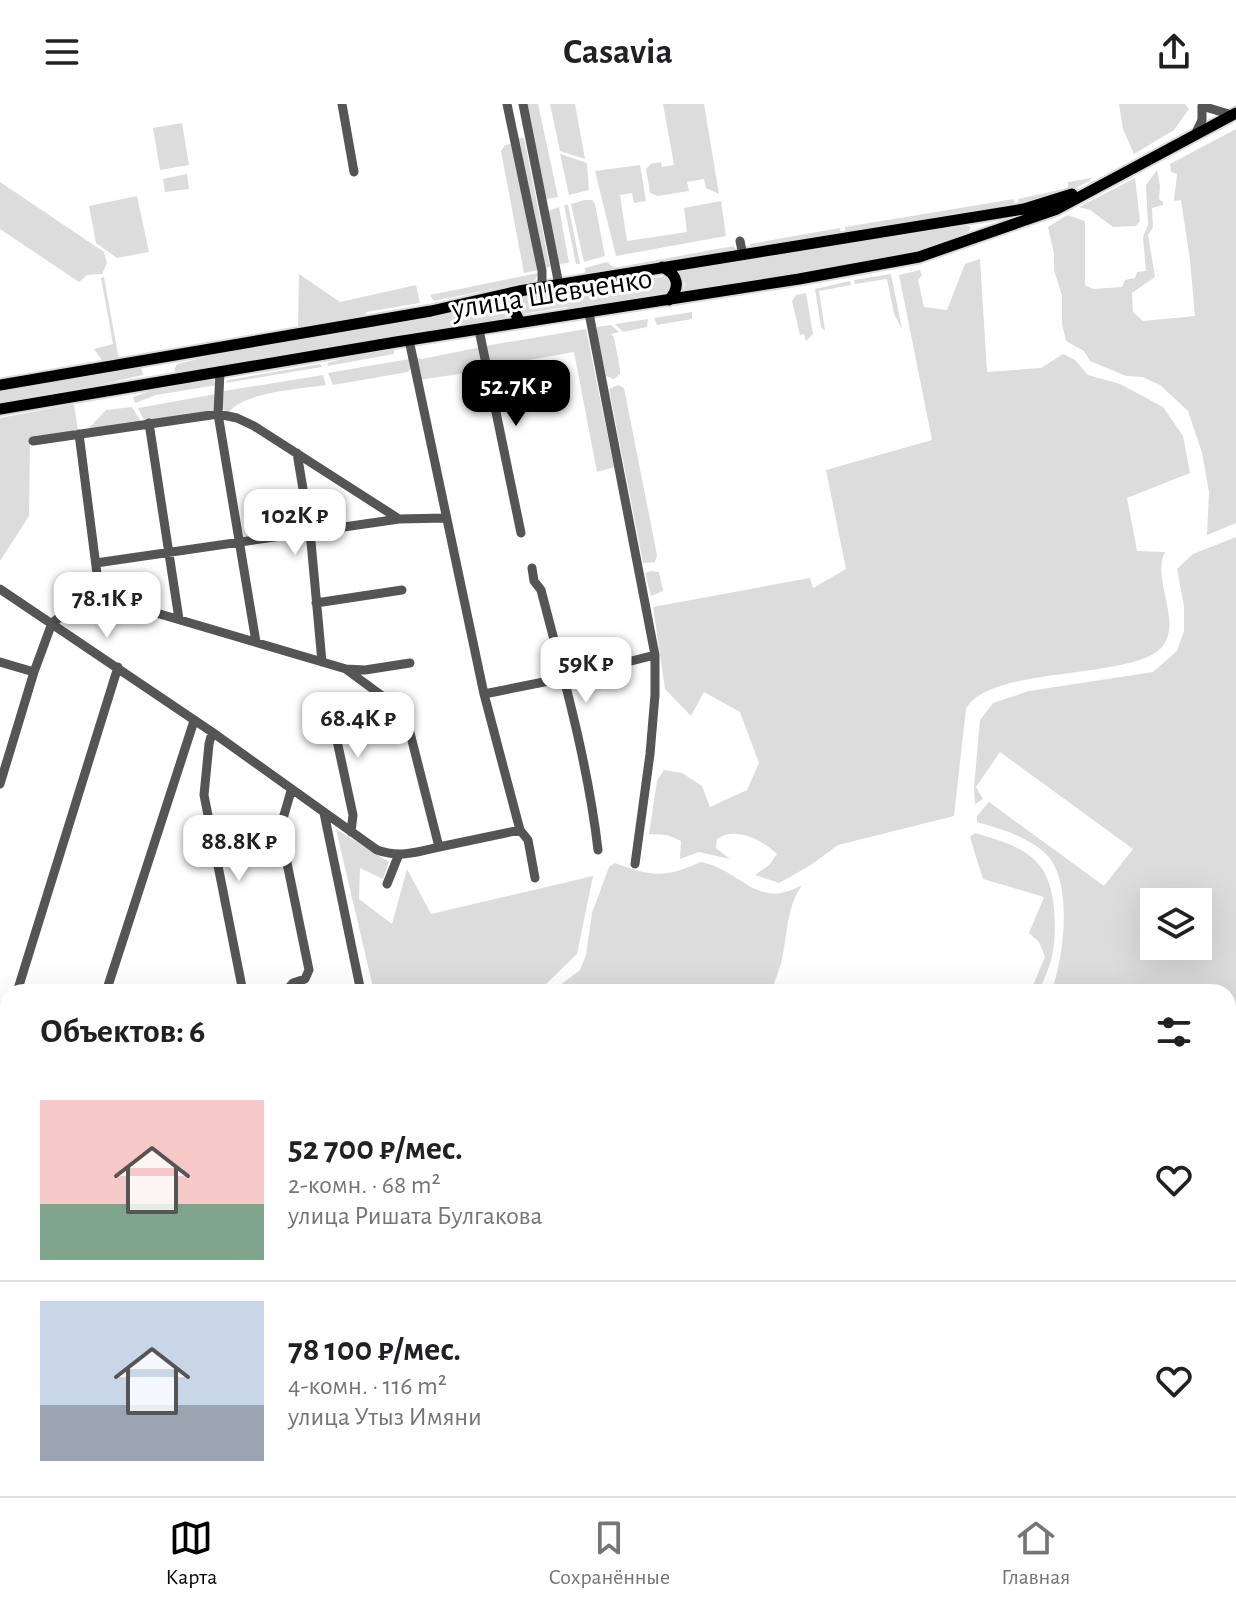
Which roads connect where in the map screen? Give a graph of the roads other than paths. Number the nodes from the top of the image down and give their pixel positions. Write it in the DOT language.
graph roads {
  1 [pos="342,104"];
  2 [pos="507,104"];
  3 [pos="523,104"];
  4 [pos="1201,105"];
  5 [pos="1234,114"];
  6 [pos="510,119"];
  7 [pos="526,119"];
  8 [pos="528,133"];
  9 [pos="1195,135"];
  10 [pos="513,136"];
  11 [pos="354,172"];
  12 [pos="1055,205"];
  13 [pos="960,220"];
  14 [pos="740,241"];
  15 [pos="968,241"];
  16 [pos="743,255"];
  17 [pos="662,267"];
  18 [pos="559,285"];
  19 [pos="542,288"];
  20 [pos="519,291"];
  21 [pos="668,300"];
  22 [pos="589,313"];
  23 [pos="520,322"];
  24 [pos="479,330"];
  25 [pos="409,340"];
  26 [pos="175,356"];
  27 [pos="141,361"];
  28 [pos="220,372"];
  29 [pos="178,379"];
  30 [pos="144,384"];
  31 [pos="0,385"];
  32 [pos="0,409"];
  33 [pos="218,414"];
  34 [pos="150,427"];
  35 [pos="79,437"];
  36 [pos="33,441"];
  37 [pos="297,453"];
  38 [pos="446,518"];
  39 [pos="399,519"];
  40 [pos="310,531"];
  41 [pos="521,533"];
  42 [pos="240,542"];
  43 [pos="169,553"];
  44 [pos="96,563"];
  45 [pos="532,568"];
  46 [pos="0,589"];
  47 [pos="402,590"];
  48 [pos="100,597"];
  49 [pos="316,603"];
  50 [pos="179,619"];
  51 [pos="52,623"];
  52 [pos="256,642"];
  53 [pos="655,655"];
  54 [pos="0,662"];
  55 [pos="322,662"];
  56 [pos="410,663"];
  57 [pos="118,667"];
  58 [pos="346,669"];
  59 [pos="34,672"];
  60 [pos="564,678"];
  61 [pos="484,694"];
  62 [pos="194,721"];
  63 [pos="212,732"];
  64 [pos="312,736"];
  65 [pos="0,784"];
  66 [pos="291,791"];
  67 [pos="324,813"];
  68 [pos="520,830"];
  69 [pos="351,832"];
  70 [pos="439,847"];
  71 [pos="598,850"];
  72 [pos="399,854"];
  73 [pos="635,864"];
  74 [pos="535,878"];
  75 [pos="387,884"];
  76 [pos="19,984"];
  77 [pos="109,984"];
  78 [pos="241,984"];
  79 [pos="292,984"];
  80 [pos="359,984"];
  1 -- 11 [label="street"];
  2 -- 6 [label="street"];
  3 -- 7 [label="street"];
  4 -- 5 [label="street"];
  4 -- 9 [label="street"];
  5 -- 9 [label="main road, улица Шевченко"];
  6 -- 7 [label="street"];
  6 -- 10 [label="street"];
  7 -- 8 [label="street"];
  8 -- 10 [label="street"];
  8 -- 18 [label="street"];
  9 -- 12 [label="main road, улица Шевченко"];
  10 -- 19 [label="street"];
  12 -- 13 [label="main road, улица Шевченко"];
  12 -- 15 [label="main road, улица Шевченко"];
  13 -- 15 [label="main road"];
  13 -- 16 [label="main road, улица Шевченко"];
  14 -- 16 [label="street"];
  15 -- 21 [label="main road, улица Шевченко"];
  16 -- 17 [label="main road, улица Шевченко"];
  17 -- 18 [label="main road, улица Шевченко"];
  17 -- 21 [label="main road"];
  18 -- 19 [label="main road, улица Шевченко"];
  19 -- 20 [label="main road, улица Шевченко"];
  20 -- 23 [label="main road"];
  20 -- 26 [label="main road, улица Шевченко"];
  21 -- 22 [label="main road, улица Шевченко"];
  22 -- 23 [label="main road, улица Шевченко"];
  22 -- 53 [label="street"];
  23 -- 24 [label="main road, улица Шевченко"];
  24 -- 25 [label="main road, улица Шевченко"];
  24 -- 41 [label="street"];
  25 -- 28 [label="main road, улица Шевченко"];
  25 -- 38 [label="street"];
  26 -- 27 [label="main road, улица Шевченко"];
  26 -- 29 [label="main road"];
  27 -- 30 [label="main road"];
  27 -- 31 [label="main road, улица Шевченко"];
  28 -- 29 [label="main road, улица Шевченко"];
  28 -- 33 [label="street"];
  29 -- 30 [label="main road, улица Шевченко"];
  30 -- 32 [label="main road, улица Шевченко"];
  33 -- 34 [label="street"];
  33 -- 37 [label="street"];
  33 -- 42 [label="street"];
  34 -- 35 [label="street"];
  34 -- 43 [label="street"];
  35 -- 36 [label="street"];
  35 -- 44 [label="street"];
  37 -- 39 [label="street"];
  37 -- 40 [label="street"];
  38 -- 39 [label="street"];
  38 -- 61 [label="street"];
  39 -- 40 [label="street"];
  40 -- 42 [label="street"];
  40 -- 49 [label="street"];
  42 -- 43 [label="street"];
  42 -- 52 [label="street"];
  43 -- 44 [label="street"];
  43 -- 50 [label="street"];
  44 -- 48 [label="street"];
  45 -- 60 [label="street"];
  46 -- 51 [label="street"];
  47 -- 49 [label="street"];
  48 -- 50 [label="street"];
  48 -- 51 [label="street"];
  49 -- 55 [label="street"];
  50 -- 52 [label="street"];
  51 -- 57 [label="street"];
  51 -- 59 [label="street"];
  52 -- 55 [label="street"];
  53 -- 60 [label="street"];
  53 -- 73 [label="street"];
  54 -- 59 [label="street"];
  55 -- 58 [label="street"];
  56 -- 58 [label="street"];
  57 -- 62 [label="street"];
  57 -- 76 [label="street"];
  58 -- 70 [label="street"];
  59 -- 65 [label="street"];
  60 -- 61 [label="street"];
  60 -- 71 [label="street"];
  61 -- 68 [label="street"];
  62 -- 63 [label="street"];
  62 -- 77 [label="street"];
  63 -- 66 [label="street"];
  63 -- 78 [label="street"];
  64 -- 69 [label="street"];
  66 -- 67 [label="street"];
  66 -- 79 [label="street"];
  67 -- 69 [label="street"];
  67 -- 80 [label="street"];
  68 -- 70 [label="street"];
  68 -- 74 [label="street"];
  69 -- 72 [label="street"];
  70 -- 72 [label="street"];
  72 -- 75 [label="street"];
}
